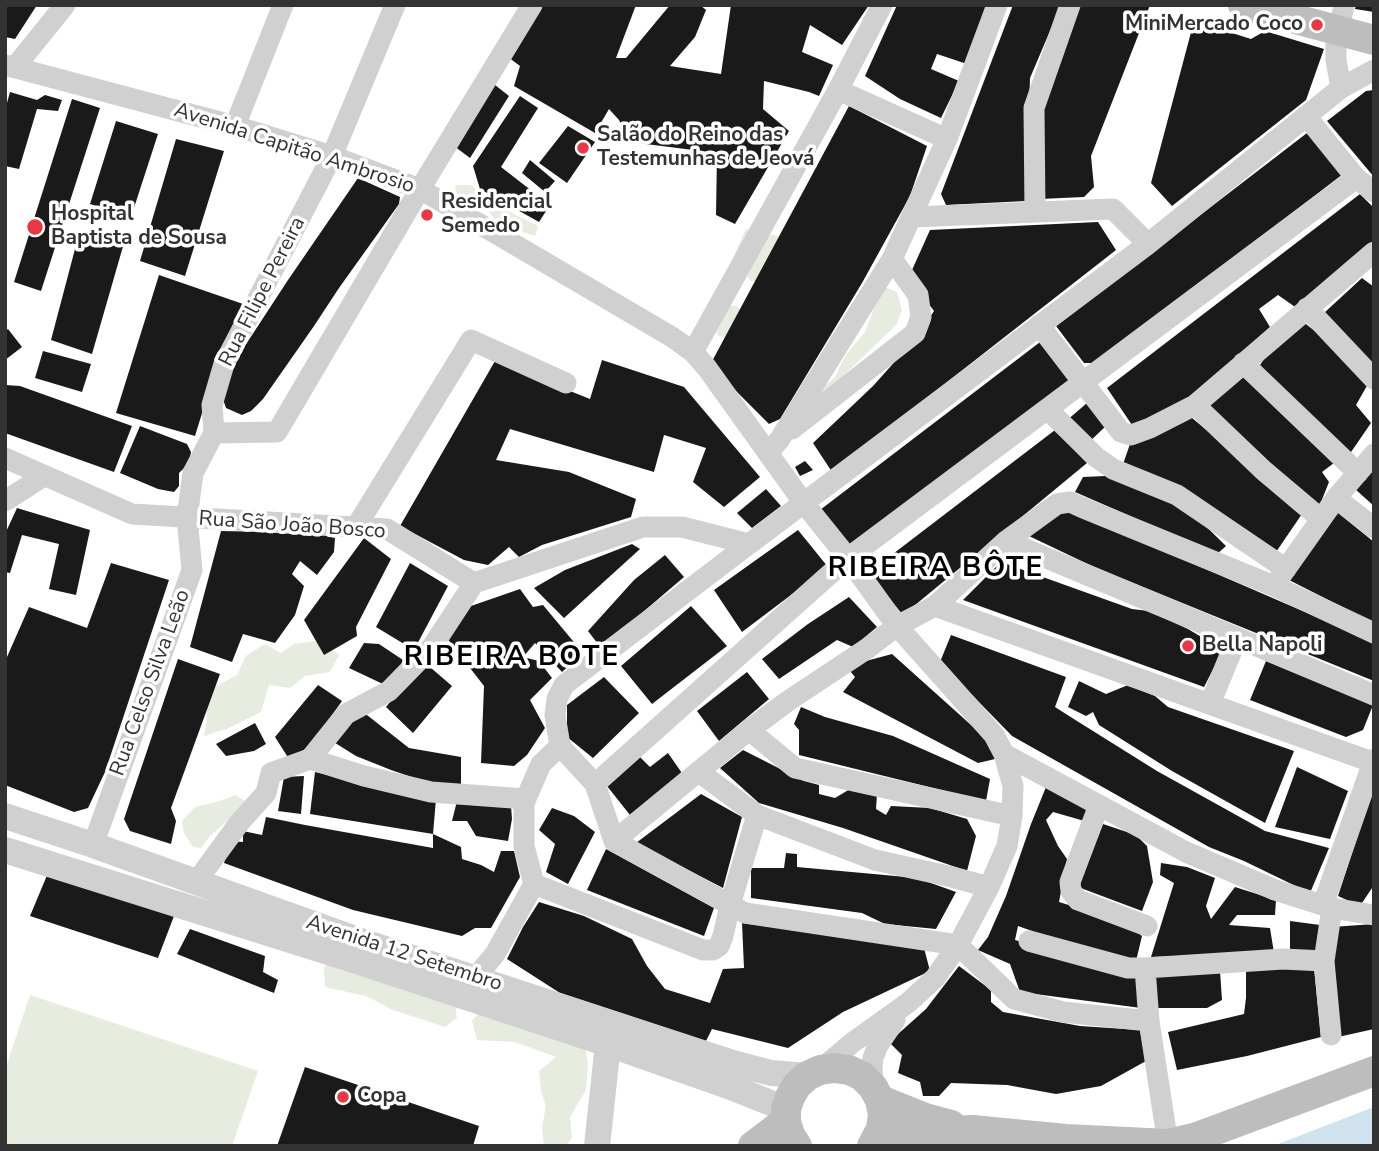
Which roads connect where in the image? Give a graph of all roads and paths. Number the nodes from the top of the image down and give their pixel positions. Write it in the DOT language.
graph roads {
  1 [pos="65,5"];
  2 [pos="283,5"];
  3 [pos="395,5"];
  4 [pos="532,5"];
  5 [pos="883,5"];
  6 [pos="997,5"];
  7 [pos="1069,5"];
  8 [pos="1242,5"];
  9 [pos="1341,18"];
  10 [pos="1374,40"];
  11 [pos="10,66"];
  12 [pos="1374,70"];
  13 [pos="1341,88"];
  14 [pos="838,90"];
  15 [pos="1306,116"];
  16 [pos="236,126"];
  17 [pos="947,139"];
  18 [pos="332,156"];
  19 [pos="1356,178"];
  20 [pos="421,189"];
  21 [pos="1374,192"];
  22 [pos="1035,212"];
  23 [pos="911,217"];
  24 [pos="1148,244"];
  25 [pos="892,259"];
  26 [pos="1368,266"];
  27 [pos="1307,308"];
  28 [pos="1039,325"];
  29 [pos="692,352"];
  30 [pos="1243,363"];
  31 [pos="1374,379"];
  32 [pos="1083,382"];
  33 [pos="566,383"];
  34 [pos="1195,405"];
  35 [pos="1047,409"];
  36 [pos="1121,432"];
  37 [pos="214,433"];
  38 [pos="774,446"];
  39 [pos="1374,454"];
  40 [pos="1096,457"];
  41 [pos="5,458"];
  42 [pos="1358,473"];
  43 [pos="44,476"];
  44 [pos="1336,498"];
  45 [pos="5,501"];
  46 [pos="803,502"];
  47 [pos="187,518"];
  48 [pos="1321,519"];
  49 [pos="356,527"];
  50 [pos="1374,528"];
  51 [pos="1006,541"];
  52 [pos="749,544"];
  53 [pos="848,558"];
  54 [pos="1280,578"];
  55 [pos="474,583"];
  56 [pos="935,606"];
  57 [pos="897,626"];
  58 [pos="1374,633"];
  59 [pos="1237,638"];
  60 [pos="1374,695"];
  61 [pos="1210,704"];
  62 [pos="749,730"];
  63 [pos="560,746"];
  64 [pos="1004,754"];
  65 [pos="310,759"];
  66 [pos="1372,769"];
  67 [pos="699,772"];
  68 [pos="596,784"];
  69 [pos="526,799"];
  70 [pos="1099,805"];
  71 [pos="5,816"];
  72 [pos="757,816"];
  73 [pos="1012,816"];
  74 [pos="614,841"];
  75 [pos="93,845"];
  76 [pos="5,850"];
  77 [pos="196,882"];
  78 [pos="534,884"];
  79 [pos="989,887"];
  80 [pos="730,905"];
  81 [pos="1327,906"];
  82 [pos="1374,915"];
  83 [pos="1147,926"];
  84 [pos="1029,941"];
  85 [pos="958,945"];
  86 [pos="1324,961"];
  87 [pos="1145,968"];
  88 [pos="472,988"];
  89 [pos="909,1002"];
  90 [pos="1149,1021"];
  91 [pos="608,1033"];
  92 [pos="1331,1035"];
  93 [pos="1374,1071"];
  94 [pos="813,1073"];
  95 [pos="877,1093"];
  96 [pos="790,1125"];
  97 [pos="972,1130"];
  98 [pos="874,1144"];
  99 [pos="1168,1144"];
  100 [pos="597,1146"];
  101 [pos="753,1146"];
  1 -- 11 [label="street"];
  2 -- 16 [label="street"];
  3 -- 18 [label="street"];
  4 -- 20 [label="street"];
  5 -- 14 [label="street"];
  6 -- 17 [label="street"];
  7 -- 22 [label="street"];
  8 -- 9 [label="main road"];
  9 -- 10 [label="main road"];
  9 -- 13 [label="street"];
  11 -- 16 [label="street, Avenida Capitão Ambrosio"];
  12 -- 13 [label="street"];
  13 -- 15 [label="street"];
  14 -- 17 [label="street"];
  14 -- 29 [label="street"];
  15 -- 19 [label="street"];
  15 -- 24 [label="street"];
  16 -- 18 [label="street, Avenida Capitão Ambrosio"];
  17 -- 23 [label="street"];
  18 -- 20 [label="street, Avenida Capitão Ambrosio"];
  18 -- 37 [label="street, Rua Filipe Pereira"];
  19 -- 21 [label="street"];
  19 -- 32 [label="street"];
  20 -- 29 [label="street, Avenida Capitão Ambrosio"];
  20 -- 37 [label="street"];
  22 -- 23 [label="street"];
  22 -- 24 [label="street"];
  23 -- 25 [label="street"];
  24 -- 28 [label="street"];
  25 -- 38 [label="street"];
  25 -- 38 [label="street"];
  26 -- 27 [label="street"];
  27 -- 30 [label="street"];
  27 -- 31 [label="street"];
  28 -- 32 [label="street"];
  28 -- 46 [label="street"];
  29 -- 38 [label="street, Avenida Capitão Ambrosio"];
  30 -- 34 [label="street"];
  30 -- 42 [label="street"];
  32 -- 35 [label="street"];
  32 -- 36 [label="street"];
  33 -- 49 [label="street"];
  34 -- 36 [label="street"];
  34 -- 48 [label="street"];
  35 -- 40 [label="street"];
  35 -- 53 [label="street"];
  36 -- 40 [label="street"];
  37 -- 47 [label="street, Rua Celso Silva Leão"];
  38 -- 46 [label="street, Avenida Capitão Ambrosio"];
  39 -- 42 [label="street"];
  40 -- 54 [label="street"];
  41 -- 43 [label="street, Rua São João Bosco"];
  42 -- 44 [label="street"];
  43 -- 45 [label="street"];
  43 -- 47 [label="street, Rua São João Bosco"];
  44 -- 48 [label="street"];
  44 -- 50 [label="street"];
  46 -- 52 [label="street"];
  46 -- 53 [label="street, Avenida Capitão Ambrosio"];
  47 -- 49 [label="street, Rua São João Bosco"];
  47 -- 75 [label="street, Rua Celso Silva Leão"];
  48 -- 54 [label="street"];
  49 -- 55 [label="street, Rua São João Bosco"];
  51 -- 54 [label="street"];
  51 -- 56 [label="street"];
  51 -- 59 [label="street"];
  52 -- 55 [label="street"];
  52 -- 63 [label="street"];
  53 -- 57 [label="street, Avenida Capitão Ambrosio"];
  53 -- 68 [label="street"];
  54 -- 58 [label="street"];
  55 -- 65 [label="street"];
  56 -- 57 [label="street"];
  56 -- 61 [label="street"];
  57 -- 62 [label="street"];
  57 -- 64 [label="street, Avenida Capitão Ambrosio"];
  59 -- 60 [label="street"];
  59 -- 61 [label="street"];
  61 -- 66 [label="street"];
  62 -- 67 [label="street"];
  62 -- 73 [label="street"];
  63 -- 68 [label="street"];
  63 -- 69 [label="street"];
  64 -- 70 [label="street"];
  64 -- 73 [label="street"];
  65 -- 69 [label="street"];
  65 -- 77 [label="street"];
  66 -- 81 [label="street"];
  67 -- 72 [label="street"];
  67 -- 74 [label="street"];
  68 -- 74 [label="street"];
  69 -- 78 [label="street"];
  70 -- 81 [label="street"];
  70 -- 83 [label="street"];
  71 -- 75 [label="street, Avenida 12 Setembro"];
  72 -- 79 [label="street"];
  72 -- 80 [label="street"];
  73 -- 79 [label="street"];
  74 -- 80 [label="street"];
  75 -- 77 [label="street, Avenida 12 Setembro"];
  76 -- 88 [label="street, Avenida 12 Setembro"];
  77 -- 88 [label="street, Avenida 12 Setembro"];
  78 -- 80 [label="street"];
  78 -- 88 [label="street"];
  79 -- 85 [label="street"];
  80 -- 85 [label="street"];
  81 -- 82 [label="street"];
  81 -- 86 [label="street"];
  84 -- 87 [label="street"];
  85 -- 89 [label="street"];
  85 -- 90 [label="street"];
  86 -- 87 [label="street"];
  86 -- 92 [label="street"];
  87 -- 90 [label="street"];
  88 -- 91 [label="street, Avenida 12 Setembro"];
  89 -- 94 [label="street"];
  89 -- 95 [label="street"];
  90 -- 99 [label="street"];
  91 -- 94 [label="street, Avenida 12 Setembro"];
  91 -- 96 [label="street, Avenida 12 Setembro"];
  91 -- 100 [label="street"];
  93 -- 99 [label="main road"];
  94 -- 95 [label="main road"];
  94 -- 96 [label="main road"];
  95 -- 97 [label="main road"];
  95 -- 98 [label="main road"];
  96 -- 101 [label="main road"];
  97 -- 98 [label="main road"];
  97 -- 99 [label="main road"];
}
